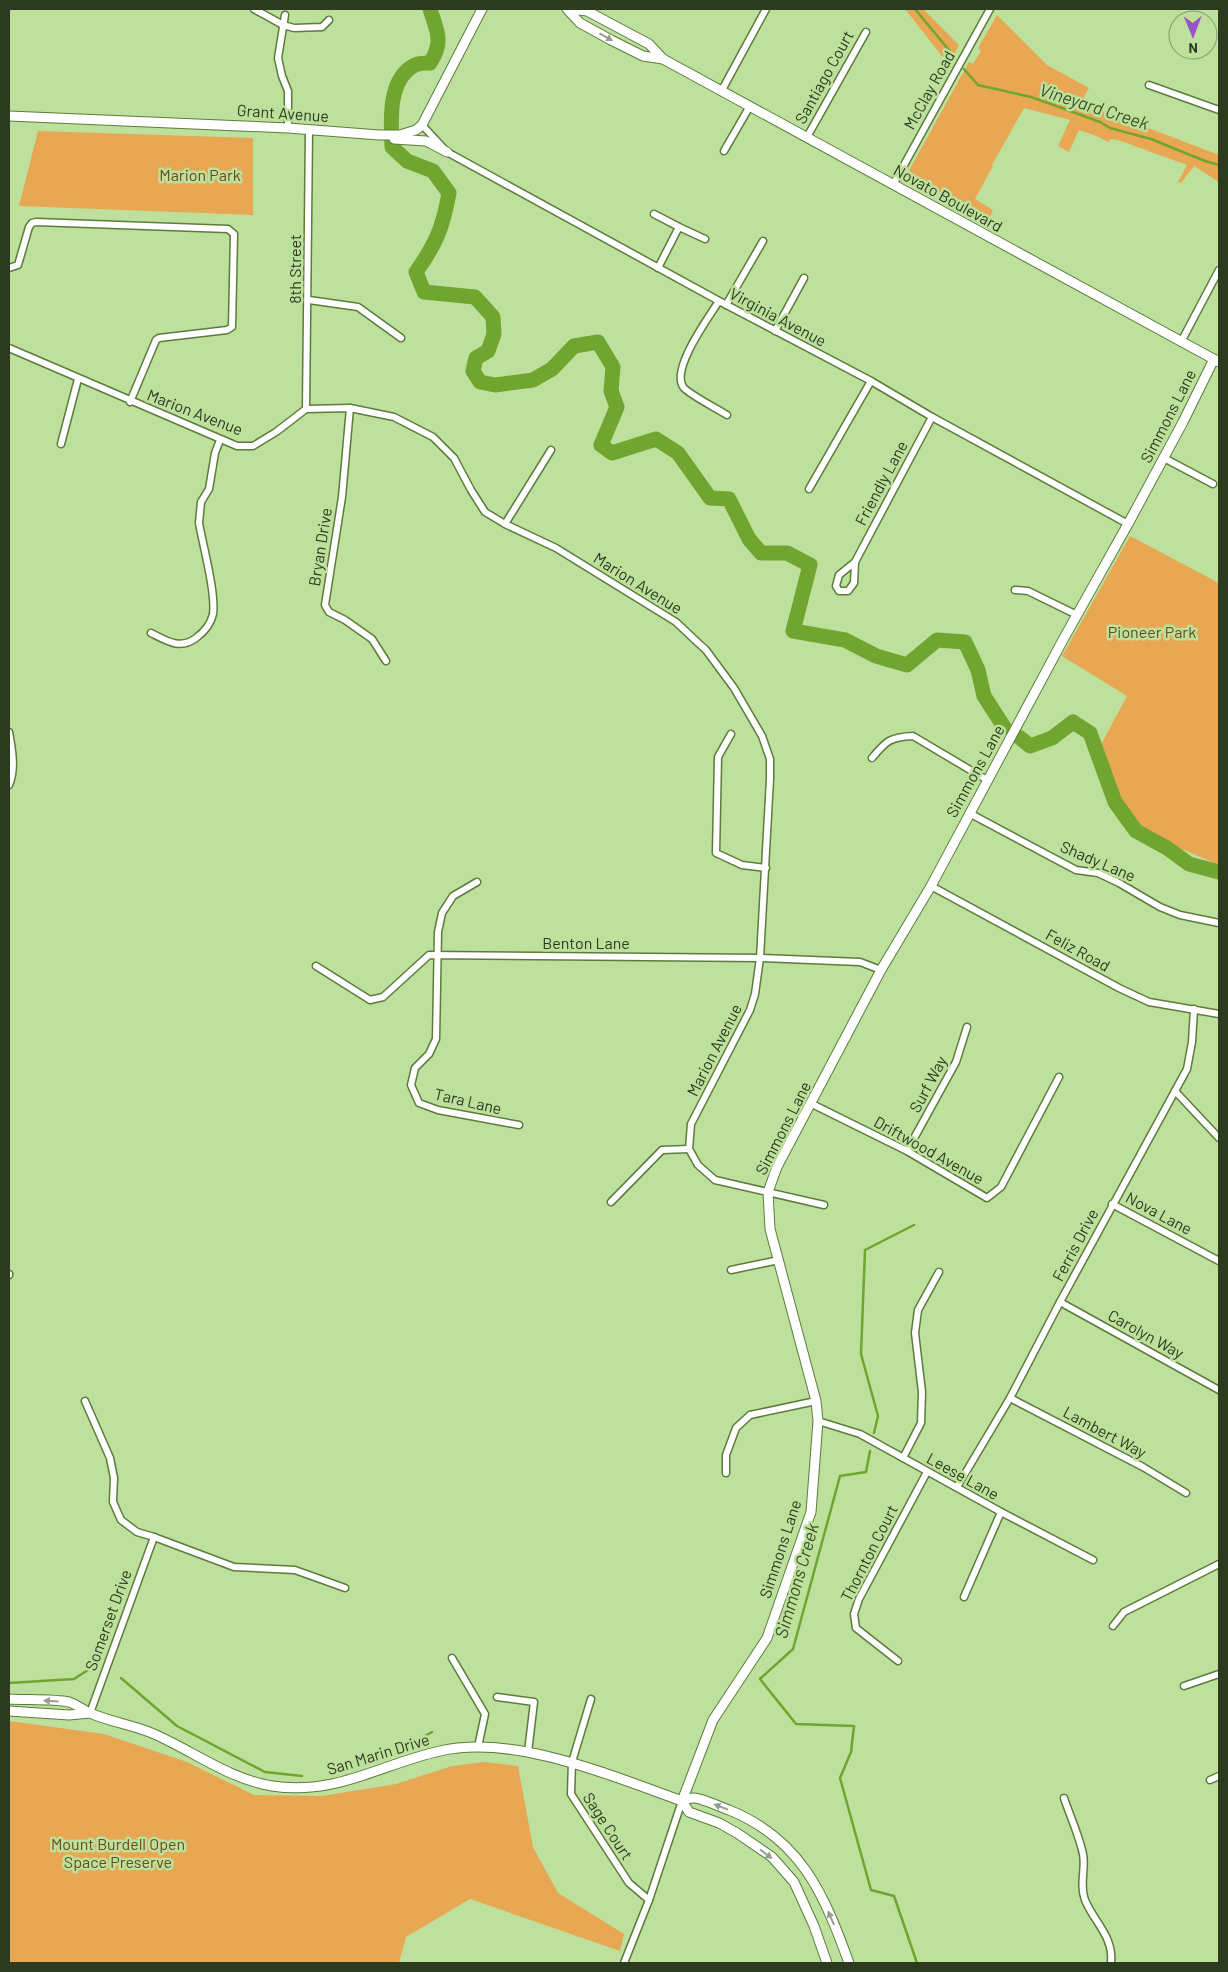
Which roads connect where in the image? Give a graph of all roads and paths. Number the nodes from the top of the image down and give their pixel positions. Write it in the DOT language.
graph roads {
  1 [pos="254,9"];
  2 [pos="482,9"];
  3 [pos="568,9"];
  4 [pos="766,9"];
  5 [pos="990,9"];
  6 [pos="285,15"];
  7 [pos="329,20"];
  8 [pos="283,25"];
  9 [pos="866,32"];
  10 [pos="662,59"];
  11 [pos="1149,85"];
  12 [pos="722,90"];
  13 [pos="750,106"];
  14 [pos="1219,110"];
  15 [pos="9,116"];
  16 [pos="422,126"];
  17 [pos="288,128"];
  18 [pos="309,130"];
  19 [pos="397,137"];
  20 [pos="807,137"];
  21 [pos="724,151"];
  22 [pos="447,152"];
  23 [pos="893,185"];
  24 [pos="654,214"];
  25 [pos="680,227"];
  26 [pos="705,239"];
  27 [pos="762,240"];
  28 [pos="9,268"];
  29 [pos="658,268"];
  30 [pos="1219,270"];
  31 [pos="804,278"];
  32 [pos="308,300"];
  33 [pos="718,301"];
  34 [pos="726,305"];
  35 [pos="775,331"];
  36 [pos="401,338"];
  37 [pos="1181,342"];
  38 [pos="9,348"];
  39 [pos="1216,361"];
  40 [pos="78,379"];
  41 [pos="871,381"];
  42 [pos="130,402"];
  43 [pos="306,408"];
  44 [pos="350,408"];
  45 [pos="727,415"];
  46 [pos="932,417"];
  47 [pos="220,440"];
  48 [pos="61,444"];
  49 [pos="551,450"];
  50 [pos="1164,458"];
  51 [pos="1213,484"];
  52 [pos="809,489"];
  53 [pos="505,524"];
  54 [pos="1128,524"];
  55 [pos="854,562"];
  56 [pos="1015,590"];
  57 [pos="1077,615"];
  58 [pos="151,633"];
  59 [pos="386,661"];
  60 [pos="9,732"];
  61 [pos="730,734"];
  62 [pos="872,758"];
  63 [pos="987,780"];
  64 [pos="9,785"];
  65 [pos="969,813"];
  66 [pos="766,868"];
  67 [pos="477,882"];
  68 [pos="931,886"];
  69 [pos="1219,923"];
  70 [pos="438,956"];
  71 [pos="760,958"];
  72 [pos="316,966"];
  73 [pos="881,970"];
  74 [pos="1194,1009"];
  75 [pos="1219,1014"];
  76 [pos="967,1027"];
  77 [pos="1059,1077"];
  78 [pos="1175,1091"];
  79 [pos="812,1104"];
  80 [pos="519,1126"];
  81 [pos="1219,1138"];
  82 [pos="689,1149"];
  83 [pos="907,1151"];
  84 [pos="768,1192"];
  85 [pos="611,1202"];
  86 [pos="1112,1204"];
  87 [pos="824,1205"];
  88 [pos="779,1260"];
  89 [pos="1219,1261"];
  90 [pos="731,1270"];
  91 [pos="939,1272"];
  92 [pos="1060,1302"];
  93 [pos="1219,1390"];
  94 [pos="1010,1398"];
  95 [pos="85,1401"];
  96 [pos="816,1402"];
  97 [pos="818,1421"];
  98 [pos="903,1458"];
  99 [pos="927,1472"];
  100 [pos="726,1473"];
  101 [pos="956,1487"];
  102 [pos="1186,1493"];
  103 [pos="1001,1512"];
  104 [pos="154,1537"];
  105 [pos="1093,1560"];
  106 [pos="1219,1564"];
  107 [pos="345,1588"];
  108 [pos="964,1597"];
  109 [pos="1113,1626"];
  110 [pos="452,1658"];
  111 [pos="898,1661"];
  112 [pos="1219,1674"];
  113 [pos="1184,1686"];
  114 [pos="497,1697"];
  115 [pos="9,1699"];
  116 [pos="591,1699"];
  117 [pos="9,1711"];
  118 [pos="90,1713"];
  119 [pos="478,1747"];
  120 [pos="528,1752"];
  121 [pos="572,1762"];
  122 [pos="1219,1776"];
  123 [pos="1210,1780"];
  124 [pos="1064,1798"];
  125 [pos="682,1802"];
  126 [pos="649,1900"];
  127 [pos="624,1963"];
  128 [pos="827,1963"];
  129 [pos="849,1963"];
  130 [pos="1111,1963"];
  1 -- 8 [label="street"];
  2 -- 16 [label="street"];
  3 -- 10 [label="street, Novato Boulevard, one-way"];
  3 -- 10 [label="street, Novato Boulevard"];
  4 -- 12 [label="street"];
  5 -- 23 [label="street, McClay Road"];
  6 -- 8 [label="street"];
  7 -- 8 [label="street"];
  8 -- 17 [label="street"];
  9 -- 20 [label="street, Santiago Court"];
  10 -- 12 [label="street, Novato Boulevard"];
  11 -- 14 [label="street"];
  12 -- 13 [label="street, Novato Boulevard"];
  13 -- 20 [label="street, Novato Boulevard"];
  13 -- 21 [label="street"];
  15 -- 17 [label="street, Grant Avenue"];
  16 -- 19 [label="street"];
  16 -- 22 [label="street, Virginia Avenue"];
  17 -- 18 [label="street, Grant Avenue"];
  18 -- 19 [label="street, Grant Avenue"];
  18 -- 32 [label="street, 8th Street"];
  19 -- 22 [label="street, Grant Avenue"];
  20 -- 23 [label="street, Novato Boulevard"];
  22 -- 29 [label="street, Virginia Avenue"];
  23 -- 37 [label="street, Novato Boulevard"];
  24 -- 25 [label="street"];
  25 -- 26 [label="street"];
  25 -- 29 [label="street"];
  27 -- 34 [label="street"];
  28 -- 42 [label="street"];
  29 -- 33 [label="street, Virginia Avenue"];
  30 -- 37 [label="street"];
  31 -- 35 [label="street"];
  32 -- 36 [label="street"];
  32 -- 43 [label="street, 8th Street"];
  33 -- 34 [label="street, Virginia Avenue"];
  33 -- 45 [label="street"];
  34 -- 35 [label="street, Virginia Avenue"];
  35 -- 41 [label="street, Virginia Avenue"];
  37 -- 39 [label="street, Novato Boulevard"];
  38 -- 40 [label="street, Marion Avenue"];
  39 -- 50 [label="street, Simmons Lane"];
  40 -- 42 [label="street, Marion Avenue"];
  40 -- 48 [label="street"];
  41 -- 46 [label="street, Virginia Avenue"];
  41 -- 52 [label="street"];
  42 -- 47 [label="street, Marion Avenue"];
  43 -- 44 [label="street, Marion Avenue"];
  43 -- 47 [label="street, Marion Avenue"];
  44 -- 53 [label="street, Marion Avenue"];
  44 -- 59 [label="street, Bryan Drive"];
  46 -- 54 [label="street, Virginia Avenue"];
  46 -- 55 [label="street, Friendly Lane"];
  47 -- 58 [label="street"];
  49 -- 53 [label="street"];
  50 -- 51 [label="street"];
  50 -- 54 [label="street, Simmons Lane"];
  53 -- 66 [label="street, Marion Avenue"];
  54 -- 57 [label="street, Simmons Lane"];
  55 -- 55 [label="street, Friendly Lane"];
  56 -- 57 [label="street"];
  57 -- 63 [label="street, Simmons Lane"];
  60 -- 64 [label="street"];
  61 -- 66 [label="street"];
  62 -- 63 [label="street"];
  63 -- 65 [label="street, Simmons Lane"];
  65 -- 68 [label="street, Simmons Lane"];
  65 -- 69 [label="street, Shady Lane"];
  66 -- 71 [label="street, Marion Avenue"];
  67 -- 70 [label="street"];
  68 -- 73 [label="street, Simmons Lane"];
  68 -- 74 [label="street, Feliz Road"];
  70 -- 71 [label="street, Benton Lane"];
  70 -- 72 [label="street, Benton Lane"];
  70 -- 80 [label="street, Tara Lane"];
  71 -- 73 [label="street, Benton Lane"];
  71 -- 82 [label="street, Marion Avenue"];
  73 -- 79 [label="street, Simmons Lane"];
  74 -- 75 [label="street, Feliz Road"];
  74 -- 78 [label="street, Ferris Drive"];
  76 -- 83 [label="street, Surf Way"];
  77 -- 83 [label="street, Driftwood Avenue"];
  78 -- 81 [label="street"];
  78 -- 86 [label="street, Ferris Drive"];
  79 -- 83 [label="street, Driftwood Avenue"];
  79 -- 84 [label="street, Simmons Lane"];
  82 -- 84 [label="street"];
  82 -- 85 [label="street"];
  84 -- 87 [label="street"];
  84 -- 88 [label="street, Simmons Lane"];
  86 -- 89 [label="street, Nova Lane"];
  86 -- 92 [label="street, Ferris Drive"];
  88 -- 90 [label="street"];
  88 -- 96 [label="street, Simmons Lane"];
  91 -- 98 [label="street"];
  92 -- 93 [label="street, Carolyn Way"];
  92 -- 94 [label="street, Ferris Drive"];
  94 -- 101 [label="street, Ferris Drive"];
  94 -- 102 [label="street, Lambert Way"];
  95 -- 104 [label="street"];
  96 -- 97 [label="street, Simmons Lane"];
  96 -- 100 [label="street"];
  97 -- 98 [label="street, Leese Lane"];
  97 -- 125 [label="street, Simmons Lane"];
  98 -- 99 [label="street, Leese Lane"];
  99 -- 101 [label="street, Leese Lane"];
  99 -- 111 [label="street, Thornton Court"];
  101 -- 103 [label="street, Leese Lane"];
  103 -- 105 [label="street, Leese Lane"];
  103 -- 108 [label="street"];
  104 -- 107 [label="street"];
  104 -- 118 [label="street, Somerset Drive"];
  106 -- 109 [label="street"];
  110 -- 119 [label="street"];
  112 -- 113 [label="street"];
  114 -- 120 [label="street"];
  118 -- 115 [label="street, San Marin Drive, one-way"];
  116 -- 121 [label="street, Sage Court"];
  117 -- 118 [label="street, San Marin Drive"];
  118 -- 119 [label="street, San Marin Drive"];
  119 -- 120 [label="street, San Marin Drive"];
  120 -- 121 [label="street, San Marin Drive"];
  121 -- 125 [label="street, San Marin Drive"];
  121 -- 126 [label="street, Sage Court"];
  122 -- 123 [label="street"];
  124 -- 130 [label="street"];
  125 -- 126 [label="street, Simmons Lane"];
  125 -- 128 [label="street, San Marin Drive, one-way"];
  129 -- 125 [label="street, San Marin Drive, one-way"];
  126 -- 127 [label="street, Simmons Lane"];
}
